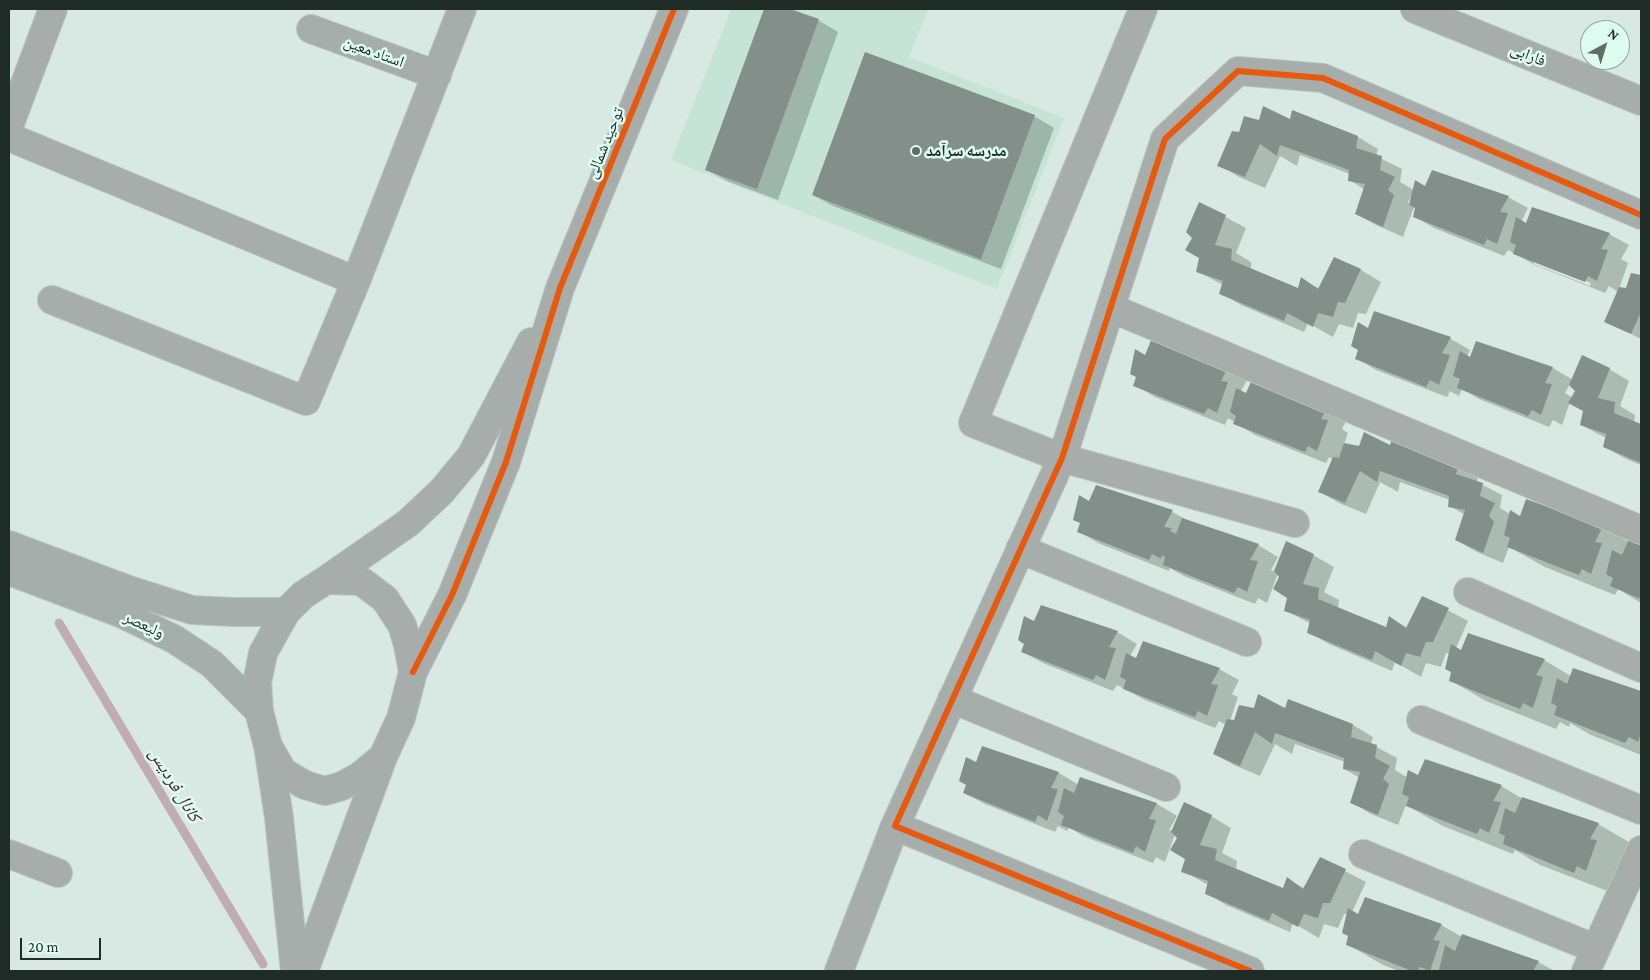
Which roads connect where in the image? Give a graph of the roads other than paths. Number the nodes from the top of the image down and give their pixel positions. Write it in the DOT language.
graph roads {
  1 [pos="53,9"];
  2 [pos="462,9"];
  3 [pos="674,9"];
  4 [pos="1143,9"];
  5 [pos="1426,11"];
  6 [pos="311,29"];
  7 [pos="437,75"];
  8 [pos="1641,101"];
  9 [pos="9,126"];
  10 [pos="9,138"];
  11 [pos="1641,216"];
  12 [pos="356,281"];
  13 [pos="560,288"];
  14 [pos="52,300"];
  15 [pos="1111,308"];
  16 [pos="1062,458"];
  17 [pos="1295,523"];
  18 [pos="1641,530"];
  19 [pos="9,545"];
  20 [pos="1020,549"];
  21 [pos="9,571"];
  22 [pos="326,580"];
  23 [pos="1468,592"];
  24 [pos="286,612"];
  25 [pos="1247,642"];
  26 [pos="1641,668"];
  27 [pos="413,672"];
  28 [pos="952,699"];
  29 [pos="260,711"];
  30 [pos="1421,720"];
  31 [pos="268,746"];
  32 [pos="382,757"];
  33 [pos="1166,787"];
  34 [pos="1641,810"];
  35 [pos="895,826"];
  36 [pos="1641,850"];
  37 [pos="9,854"];
  38 [pos="1363,854"];
  39 [pos="58,873"];
  40 [pos="1591,960"];
  41 [pos="295,971"];
  42 [pos="304,971"];
  43 [pos="839,971"];
  44 [pos="1250,971"];
  1 -- 9 [label="street"];
  2 -- 7 [label="street"];
  3 -- 13 [label="street, توحید شمالی"];
  4 -- 16 [label="street"];
  5 -- 8 [label="street, فارابی"];
  6 -- 7 [label="street, استاد معين"];
  7 -- 12 [label="street"];
  10 -- 12 [label="street"];
  11 -- 15 [label="street"];
  12 -- 14 [label="street"];
  13 -- 22 [label="street"];
  13 -- 27 [label="street"];
  15 -- 16 [label="street"];
  15 -- 18 [label="street"];
  16 -- 17 [label="street"];
  16 -- 20 [label="street"];
  19 -- 24 [label="main road, ولیعصر"];
  20 -- 25 [label="street"];
  20 -- 28 [label="street"];
  21 -- 29 [label="main road, ولیعصر"];
  22 -- 24 [label="street"];
  22 -- 27 [label="street"];
  23 -- 26 [label="street"];
  24 -- 29 [label="street"];
  27 -- 32 [label="street"];
  28 -- 33 [label="street"];
  28 -- 35 [label="street"];
  29 -- 31 [label="street"];
  30 -- 34 [label="street"];
  31 -- 32 [label="street"];
  31 -- 41 [label="street"];
  32 -- 42 [label="street"];
  35 -- 43 [label="street"];
  35 -- 44 [label="street"];
  36 -- 40 [label="street"];
  37 -- 39 [label="street"];
  38 -- 40 [label="street"];
}
